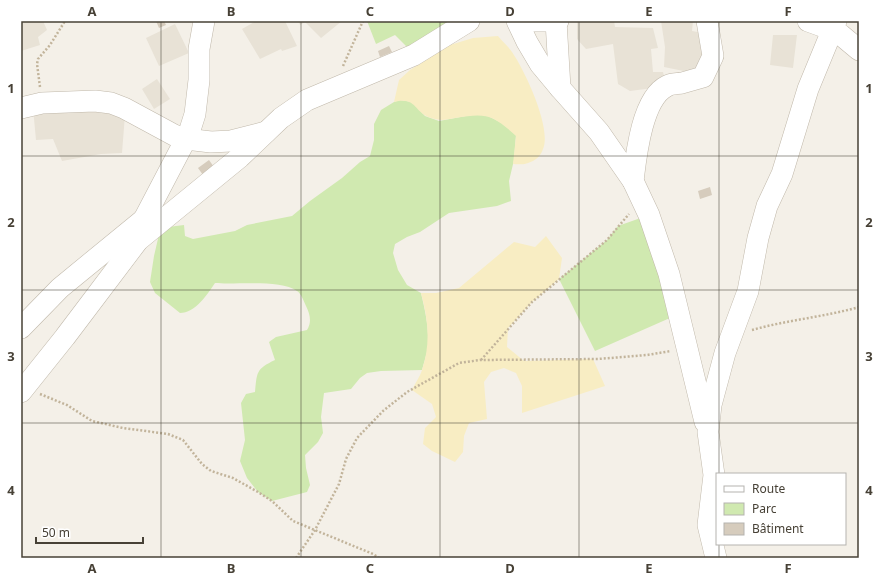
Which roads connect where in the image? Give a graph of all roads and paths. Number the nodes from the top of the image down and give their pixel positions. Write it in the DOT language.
graph roads {
  1 [pos="65,21"];
  2 [pos="204,21"];
  3 [pos="363,21"];
  4 [pos="469,21"];
  5 [pos="517,21"];
  6 [pos="532,21"];
  7 [pos="557,21"];
  8 [pos="707,21"];
  9 [pos="808,21"];
  10 [pos="842,29"];
  11 [pos="859,50"];
  12 [pos="333,88"];
  13 [pos="560,88"];
  14 [pos="42,103"];
  15 [pos="21,108"];
  16 [pos="266,132"];
  17 [pos="186,140"];
  18 [pos="633,181"];
  19 [pos="642,200"];
  20 [pos="144,219"];
  21 [pos="136,242"];
  22 [pos="859,307"];
  23 [pos="21,328"];
  24 [pos="731,336"];
  25 [pos="687,348"];
  26 [pos="480,360"];
  27 [pos="22,391"];
  28 [pos="708,432"];
  29 [pos="315,530"];
  30 [pos="296,558"];
  31 [pos="378,558"];
  32 [pos="716,558"];
  1 -- 14 [label="path"];
  2 -- 17 [label="street"];
  3 -- 12 [label="path"];
  4 -- 12 [label="street"];
  5 -- 13 [label="street"];
  6 -- 7 [label="street"];
  7 -- 13 [label="street"];
  8 -- 18 [label="street"];
  9 -- 10 [label="street"];
  10 -- 11 [label="street"];
  10 -- 24 [label="street"];
  12 -- 16 [label="street"];
  13 -- 18 [label="street"];
  14 -- 15 [label="street"];
  14 -- 17 [label="street"];
  16 -- 17 [label="street"];
  16 -- 21 [label="street"];
  17 -- 20 [label="street"];
  18 -- 19 [label="street"];
  19 -- 25 [label="street"];
  19 -- 26 [label="path"];
  20 -- 21 [label="street"];
  20 -- 23 [label="street"];
  21 -- 27 [label="street"];
  22 -- 24 [label="path"];
  24 -- 28 [label="street"];
  25 -- 26 [label="path"];
  25 -- 28 [label="street"];
  26 -- 29 [label="path"];
  27 -- 29 [label="path"];
  28 -- 32 [label="street"];
  29 -- 30 [label="path"];
  29 -- 31 [label="path"];
}
